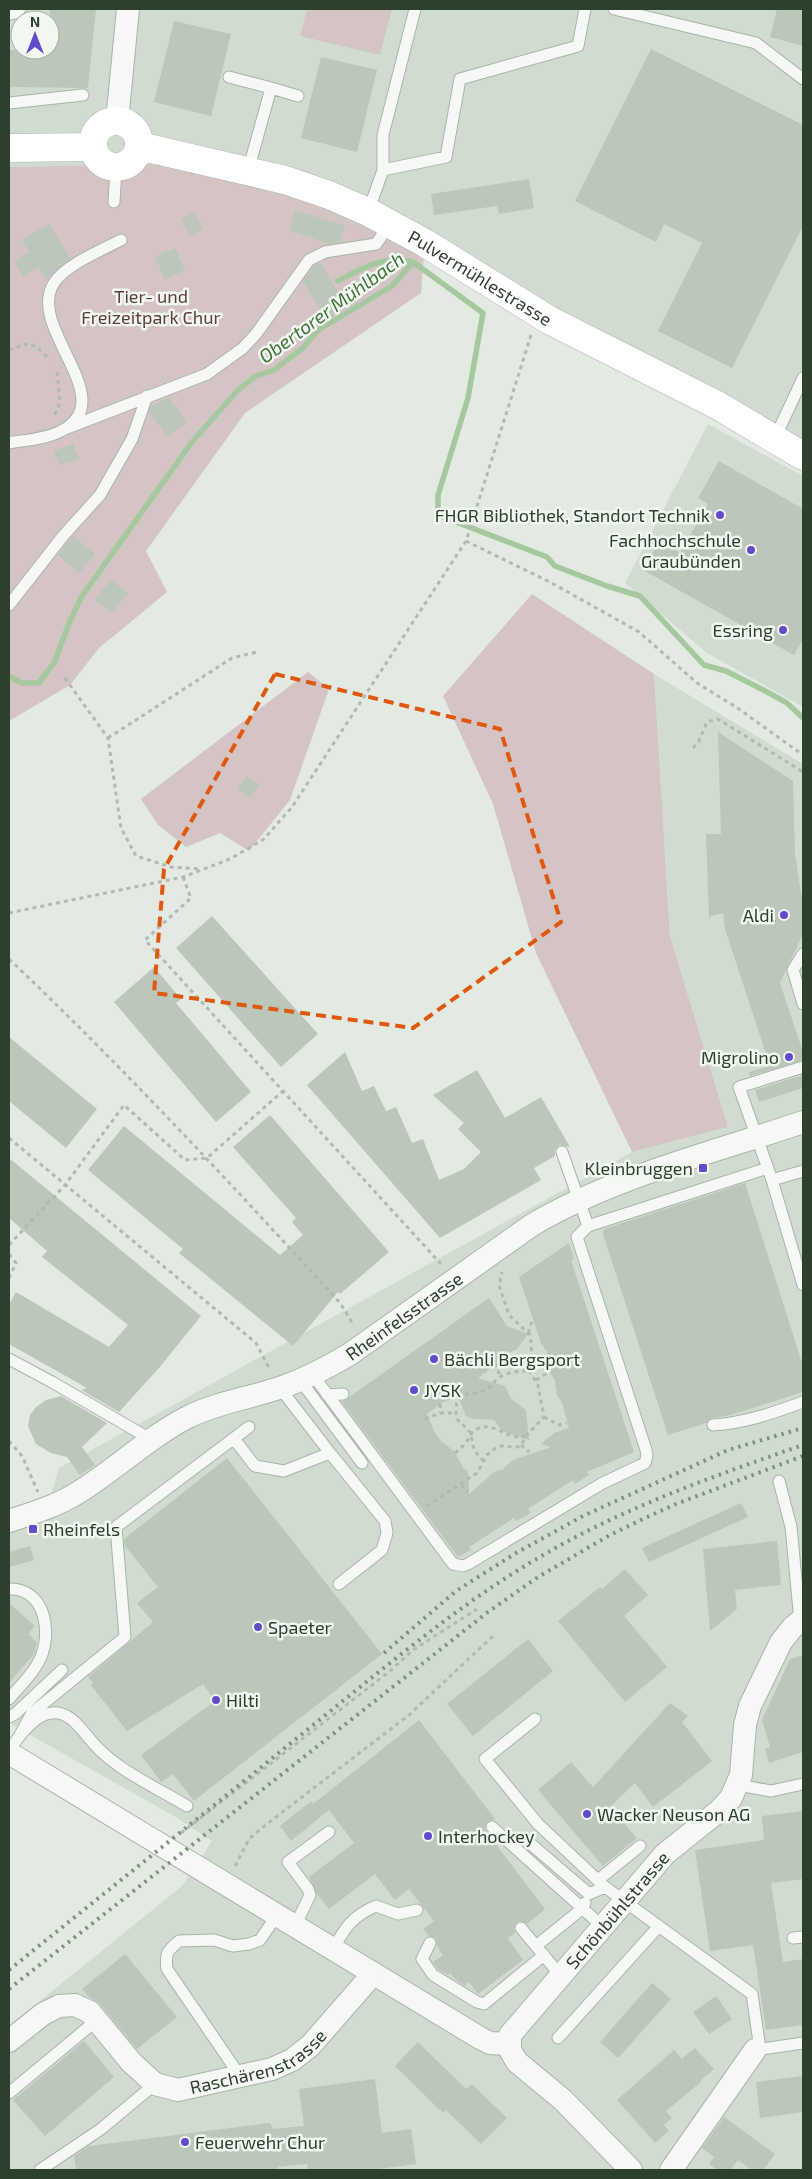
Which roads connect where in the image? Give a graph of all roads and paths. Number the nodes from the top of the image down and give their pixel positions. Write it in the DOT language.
graph roads {
  1 [pos="20,9"];
  2 [pos="128,9"];
  3 [pos="415,9"];
  4 [pos="585,9"];
  5 [pos="614,9"];
  6 [pos="9,14"];
  7 [pos="229,77"];
  8 [pos="803,79"];
  9 [pos="271,88"];
  10 [pos="84,95"];
  11 [pos="298,96"];
  12 [pos="9,103"];
  13 [pos="117,121"];
  14 [pos="139,146"];
  15 [pos="93,147"];
  16 [pos="9,148"];
  17 [pos="116,168"];
  18 [pos="382,170"];
  19 [pos="248,171"];
  20 [pos="114,202"];
  21 [pos="379,218"];
  22 [pos="121,240"];
  23 [pos="533,328"];
  24 [pos="9,350"];
  25 [pos="803,378"];
  26 [pos="147,396"];
  27 [pos="60,402"];
  28 [pos="67,428"];
  29 [pos="774,440"];
  30 [pos="9,443"];
  31 [pos="803,456"];
  32 [pos="466,540"];
  33 [pos="9,605"];
  34 [pos="257,652"];
  35 [pos="65,678"];
  36 [pos="108,738"];
  37 [pos="693,748"];
  38 [pos="803,755"];
  39 [pos="803,772"];
  40 [pos="204,869"];
  41 [pos="183,877"];
  42 [pos="9,913"];
  43 [pos="803,954"];
  44 [pos="9,959"];
  45 [pos="803,1004"];
  46 [pos="803,1067"];
  47 [pos="283,1091"];
  48 [pos="803,1122"];
  49 [pos="9,1138"];
  50 [pos="756,1138"];
  51 [pos="562,1152"];
  52 [pos="207,1158"];
  53 [pos="768,1168"];
  54 [pos="803,1170"];
  55 [pos="772,1180"];
  56 [pos="65,1185"];
  57 [pos="579,1200"];
  58 [pos="588,1226"];
  59 [pos="9,1245"];
  60 [pos="9,1254"];
  61 [pos="9,1278"];
  62 [pos="455,1280"];
  63 [pos="499,1285"];
  64 [pos="803,1285"];
  65 [pos="535,1318"];
  66 [pos="529,1334"];
  67 [pos="365,1343"];
  68 [pos="9,1359"];
  69 [pos="497,1364"];
  70 [pos="529,1372"];
  71 [pos="549,1372"];
  72 [pos="502,1376"];
  73 [pos="536,1380"];
  74 [pos="298,1381"];
  75 [pos="343,1394"];
  76 [pos="327,1395"];
  77 [pos="803,1402"];
  78 [pos="440,1404"];
  79 [pos="440,1412"];
  80 [pos="456,1413"];
  81 [pos="544,1417"];
  82 [pos="425,1420"];
  83 [pos="567,1423"];
  84 [pos="713,1425"];
  85 [pos="250,1427"];
  86 [pos="471,1433"];
  87 [pos="526,1436"];
  88 [pos="234,1439"];
  89 [pos="152,1440"];
  90 [pos="9,1441"];
  91 [pos="521,1445"];
  92 [pos="530,1452"];
  93 [pos="330,1453"];
  94 [pos="455,1453"];
  95 [pos="484,1461"];
  96 [pos="362,1463"];
  97 [pos="779,1481"];
  98 [pos="461,1485"];
  99 [pos="468,1492"];
  100 [pos="40,1496"];
  101 [pos="416,1513"];
  102 [pos="9,1521"];
  103 [pos="339,1584"];
  104 [pos="9,1589"];
  105 [pos="477,1609"];
  106 [pos="802,1620"];
  107 [pos="494,1635"];
  108 [pos="62,1670"];
  109 [pos="9,1699"];
  110 [pos="9,1717"];
  111 [pos="535,1719"];
  112 [pos="13,1746"];
  113 [pos="803,1784"];
  114 [pos="738,1785"];
  115 [pos="187,1806"];
  116 [pos="492,1827"];
  117 [pos="172,1829"];
  118 [pos="329,1832"];
  119 [pos="532,1845"];
  120 [pos="640,1846"];
  121 [pos="232,1873"];
  122 [pos="602,1884"];
  123 [pos="589,1894"];
  124 [pos="625,1900"];
  125 [pos="583,1908"];
  126 [pos="416,1910"];
  127 [pos="286,1920"];
  128 [pos="602,1926"];
  129 [pos="659,1926"];
  130 [pos="521,1928"];
  131 [pos="430,1943"];
  132 [pos="333,1949"];
  133 [pos="540,1951"];
  134 [pos="373,1974"];
  135 [pos="560,1975"];
  136 [pos="97,2020"];
  137 [pos="558,2038"];
  138 [pos="9,2041"];
  139 [pos="803,2043"];
  140 [pos="508,2044"];
  141 [pos="758,2049"];
  142 [pos="240,2076"];
  143 [pos="154,2084"];
  144 [pos="9,2093"];
  145 [pos="40,2170"];
  146 [pos="630,2170"];
  147 [pos="672,2170"];
  1 -- 6 [label="lane"];
  2 -- 13 [label="street"];
  3 -- 18 [label="lane"];
  4 -- 18 [label="lane"];
  5 -- 8 [label="lane"];
  7 -- 9 [label="lane"];
  9 -- 11 [label="lane"];
  9 -- 19 [label="lane"];
  10 -- 12 [label="lane"];
  13 -- 14 [label="street"];
  13 -- 15 [label="street"];
  14 -- 17 [label="street"];
  14 -- 19 [label="street, Pulvermühlestrasse"];
  15 -- 16 [label="street"];
  15 -- 17 [label="street"];
  17 -- 20 [label="lane"];
  18 -- 21 [label="lane"];
  19 -- 21 [label="street, Pulvermühlestrasse"];
  21 -- 26 [label="lane"];
  21 -- 29 [label="street, Pulvermühlestrasse"];
  22 -- 28 [label="lane"];
  23 -- 32 [label="path"];
  24 -- 27 [label="path"];
  25 -- 29 [label="lane"];
  26 -- 28 [label="lane"];
  26 -- 33 [label="lane"];
  28 -- 30 [label="lane"];
  29 -- 31 [label="street, Pulvermühlestrasse"];
  32 -- 38 [label="path"];
  32 -- 40 [label="path"];
  34 -- 36 [label="path"];
  35 -- 36 [label="path"];
  36 -- 40 [label="path"];
  37 -- 39 [label="path"];
  40 -- 41 [label="path"];
  41 -- 42 [label="path"];
  41 -- 47 [label="path"];
  43 -- 45 [label="lane"];
  44 -- 52 [label="path"];
  46 -- 50 [label="lane"];
  47 -- 52 [label="path"];
  47 -- 62 [label="path"];
  48 -- 50 [label="street, Rheinfelsstrasse"];
  49 -- 56 [label="path"];
  50 -- 53 [label="lane"];
  50 -- 57 [label="street, Rheinfelsstrasse"];
  51 -- 57 [label="lane"];
  52 -- 56 [label="path"];
  52 -- 67 [label="path"];
  53 -- 55 [label="lane"];
  53 -- 58 [label="lane"];
  54 -- 55 [label="lane"];
  55 -- 64 [label="lane"];
  56 -- 59 [label="path"];
  56 -- 74 [label="path"];
  57 -- 58 [label="lane"];
  57 -- 62 [label="street, Rheinfelsstrasse"];
  58 -- 101 [label="lane"];
  60 -- 61 [label="path"];
  62 -- 67 [label="street, Rheinfelsstrasse"];
  63 -- 66 [label="path"];
  65 -- 66 [label="path"];
  66 -- 70 [label="path"];
  67 -- 74 [label="street, Rheinfelsstrasse"];
  68 -- 89 [label="lane"];
  69 -- 72 [label="path"];
  70 -- 72 [label="path"];
  70 -- 73 [label="path"];
  71 -- 73 [label="path"];
  72 -- 80 [label="path"];
  73 -- 81 [label="path"];
  74 -- 76 [label="lane"];
  74 -- 89 [label="street, Rheinfelsstrasse"];
  74 -- 93 [label="lane"];
  74 -- 96 [label="lane"];
  75 -- 76 [label="lane"];
  76 -- 101 [label="lane"];
  77 -- 84 [label="lane"];
  78 -- 79 [label="path"];
  79 -- 80 [label="path"];
  79 -- 82 [label="path"];
  80 -- 86 [label="path"];
  81 -- 83 [label="path"];
  81 -- 87 [label="path"];
  85 -- 88 [label="lane"];
  86 -- 87 [label="path"];
  86 -- 94 [label="path"];
  86 -- 95 [label="path"];
  87 -- 91 [label="path"];
  88 -- 93 [label="lane"];
  88 -- 112 [label="lane"];
  89 -- 102 [label="street, Rheinfelsstrasse"];
  90 -- 100 [label="path"];
  91 -- 92 [label="path"];
  91 -- 95 [label="path"];
  93 -- 103 [label="lane"];
  95 -- 98 [label="path"];
  97 -- 106 [label="lane"];
  98 -- 99 [label="path"];
  98 -- 101 [label="path"];
  104 -- 109 [label="lane"];
  105 -- 117 [label="path"];
  106 -- 114 [label="street, Schönbühlstrasse"];
  107 -- 121 [label="path"];
  108 -- 110 [label="lane"];
  111 -- 122 [label="lane"];
  112 -- 115 [label="lane"];
  112 -- 127 [label="street"];
  113 -- 114 [label="lane"];
  114 -- 124 [label="street, Schönbühlstrasse"];
  116 -- 125 [label="lane"];
  118 -- 127 [label="lane"];
  119 -- 123 [label="lane"];
  120 -- 122 [label="lane"];
  122 -- 123 [label="lane"];
  122 -- 124 [label="lane"];
  123 -- 125 [label="lane"];
  124 -- 128 [label="street, Schönbühlstrasse"];
  124 -- 129 [label="lane"];
  125 -- 128 [label="lane"];
  125 -- 133 [label="lane"];
  126 -- 132 [label="lane"];
  127 -- 132 [label="street"];
  127 -- 142 [label="lane"];
  128 -- 135 [label="street, Schönbühlstrasse"];
  129 -- 137 [label="lane"];
  129 -- 141 [label="lane"];
  130 -- 133 [label="lane"];
  131 -- 133 [label="lane"];
  132 -- 134 [label="street"];
  133 -- 135 [label="lane"];
  134 -- 140 [label="street"];
  134 -- 142 [label="street, Raschärenstrasse"];
  135 -- 140 [label="street, Schönbühlstrasse"];
  136 -- 138 [label="street, Raschärenstrasse"];
  136 -- 143 [label="street, Raschärenstrasse"];
  136 -- 144 [label="lane"];
  139 -- 141 [label="lane"];
  140 -- 146 [label="street"];
  141 -- 147 [label="street"];
  142 -- 143 [label="street, Raschärenstrasse"];
  143 -- 145 [label="lane"];
}
